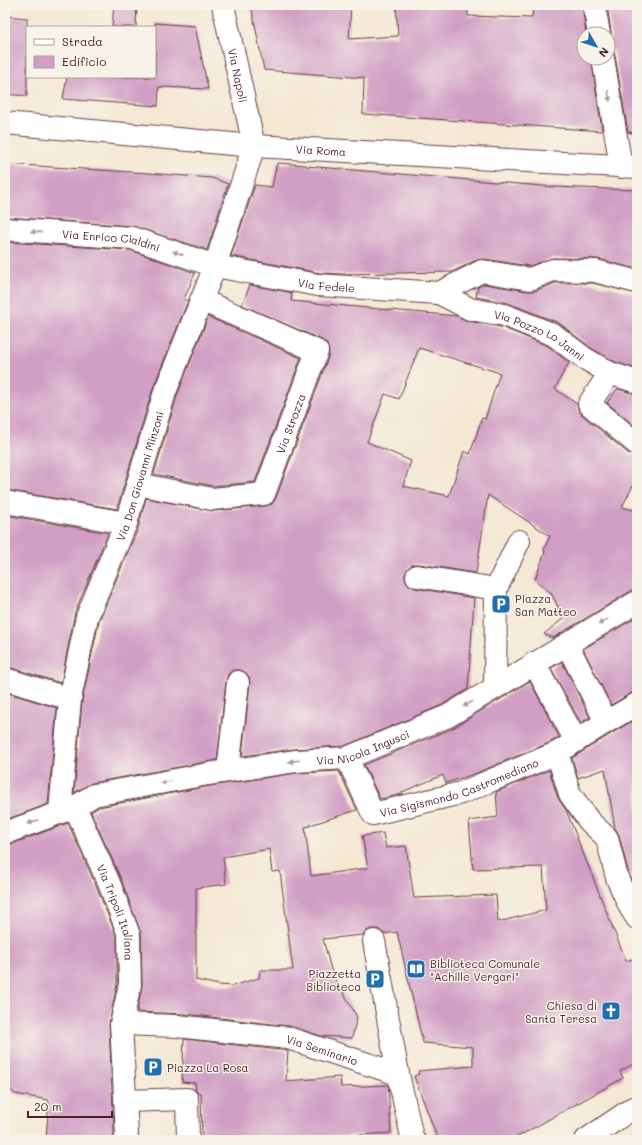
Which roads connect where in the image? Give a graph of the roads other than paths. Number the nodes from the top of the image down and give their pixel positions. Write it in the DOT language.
graph roads {
  1 [pos="223,5"];
  2 [pos="594,5"];
  3 [pos="598,26"];
  4 [pos="605,66"];
  5 [pos="5,123"];
  6 [pos="254,146"];
  7 [pos="629,167"];
  8 [pos="5,229"];
  9 [pos="215,266"];
  10 [pos="637,282"];
  11 [pos="439,292"];
  12 [pos="201,300"];
  13 [pos="610,373"];
  14 [pos="637,382"];
  15 [pos="637,444"];
  16 [pos="138,484"];
  17 [pos="5,502"];
  18 [pos="126,523"];
  19 [pos="519,541"];
  20 [pos="417,576"];
  21 [pos="496,589"];
  22 [pos="637,602"];
  23 [pos="567,644"];
  24 [pos="534,663"];
  25 [pos="5,679"];
  26 [pos="238,682"];
  27 [pos="495,687"];
  28 [pos="70,699"];
  29 [pos="637,704"];
  30 [pos="606,722"];
  31 [pos="576,741"];
  32 [pos="557,753"];
  33 [pos="347,758"];
  34 [pos="228,771"];
  35 [pos="67,809"];
  36 [pos="5,833"];
  37 [pos="637,918"];
  38 [pos="374,941"];
  39 [pos="121,1024"];
  40 [pos="398,1074"];
  41 [pos="125,1101"];
  42 [pos="637,1108"];
  43 [pos="125,1140"];
  44 [pos="188,1140"];
  45 [pos="414,1140"];
  46 [pos="586,1140"];
  1 -- 6 [label="street, Via Napoli"];
  2 -- 3 [label="street"];
  4 -- 7 [label="street, one-way"];
  5 -- 6 [label="street, Via Roma"];
  6 -- 7 [label="street, Via Roma"];
  6 -- 9 [label="street, Via Don Giovanni Minzoni"];
  9 -- 8 [label="street, Via Enrico Cialdini, one-way"];
  9 -- 11 [label="street, Via Fedele"];
  9 -- 12 [label="street, Via Don Giovanni Minzoni"];
  10 -- 11 [label="street"];
  11 -- 13 [label="street, Via Pozzo Lo Janni"];
  12 -- 16 [label="street, Via Don Giovanni Minzoni"];
  12 -- 16 [label="street, Via Strozza"];
  13 -- 14 [label="street, Via Pozzo Lo Janni"];
  13 -- 15 [label="street"];
  16 -- 18 [label="street, Via Don Giovanni Minzoni"];
  17 -- 18 [label="street"];
  18 -- 28 [label="street, Via Don Giovanni Minzoni"];
  19 -- 21 [label="street"];
  20 -- 21 [label="street"];
  21 -- 27 [label="street"];
  22 -- 23 [label="street, Via Nicola Ingusci, one-way"];
  23 -- 24 [label="street, Via Nicola Ingusci"];
  23 -- 30 [label="street"];
  24 -- 27 [label="street, Via Nicola Ingusci"];
  24 -- 31 [label="street"];
  25 -- 28 [label="street"];
  26 -- 34 [label="street"];
  27 -- 33 [label="street, Via Nicola Ingusci, one-way"];
  28 -- 35 [label="street, Via Don Giovanni Minzoni"];
  29 -- 30 [label="street"];
  30 -- 31 [label="street"];
  31 -- 32 [label="street"];
  32 -- 33 [label="street, Via Sigismondo Castromediano"];
  32 -- 37 [label="street"];
  33 -- 34 [label="street, Via Nicola Ingusci, one-way"];
  34 -- 35 [label="street, Via Nicola Ingusci, one-way"];
  35 -- 36 [label="street, Via Nicola Ingusci, one-way"];
  35 -- 39 [label="street, Via Tripoli Italiana"];
  38 -- 40 [label="street"];
  39 -- 40 [label="street, Via Seminario"];
  39 -- 41 [label="street"];
  40 -- 45 [label="street"];
  41 -- 43 [label="street"];
  41 -- 44 [label="street"];
  42 -- 46 [label="street"];
}
